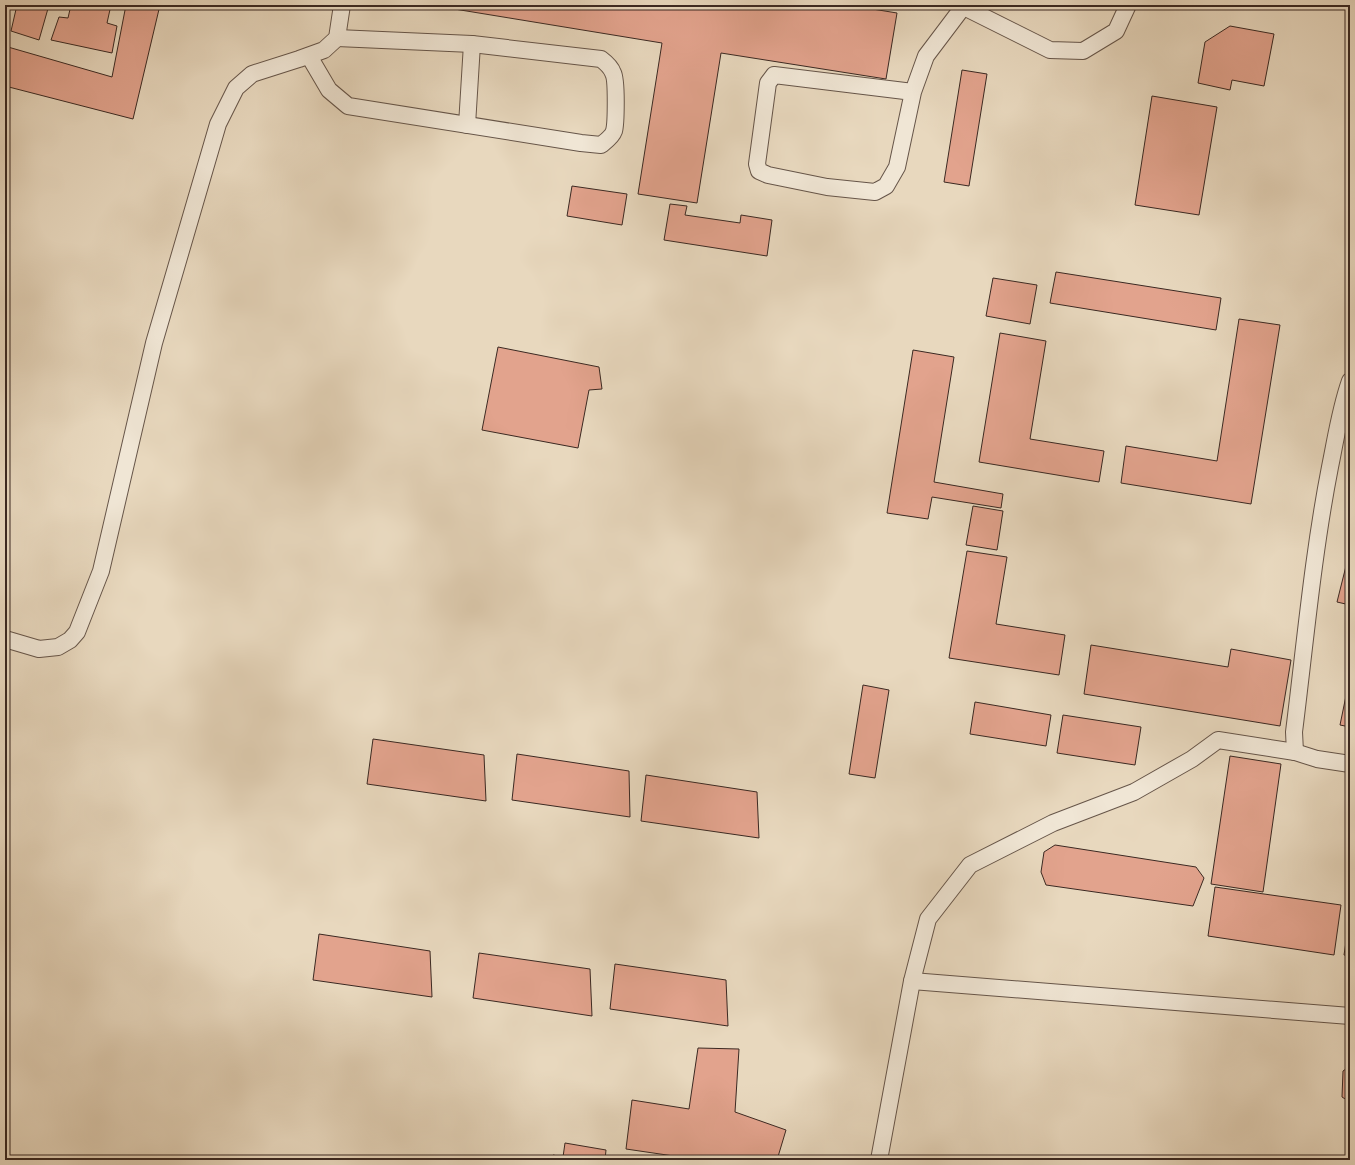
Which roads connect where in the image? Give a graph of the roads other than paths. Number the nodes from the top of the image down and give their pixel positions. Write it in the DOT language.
graph roads {
  1 [pos="342,5"];
  2 [pos="1128,5"];
  3 [pos="961,6"];
  4 [pos="337,38"];
  5 [pos="472,44"];
  6 [pos="309,56"];
  7 [pos="912,92"];
  8 [pos="467,125"];
  9 [pos="1350,381"];
  10 [pos="5,639"];
  11 [pos="1296,752"];
  12 [pos="1350,764"];
  13 [pos="912,981"];
  14 [pos="1350,1016"];
  15 [pos="879,1160"];
  1 -- 4 [label="lane"];
  2 -- 3 [label="lane"];
  3 -- 7 [label="lane"];
  4 -- 5 [label="lane"];
  4 -- 6 [label="lane"];
  5 -- 8 [label="lane"];
  5 -- 8 [label="lane"];
  6 -- 8 [label="lane"];
  6 -- 10 [label="lane"];
  7 -- 7 [label="lane"];
  9 -- 11 [label="lane"];
  11 -- 12 [label="lane"];
  11 -- 13 [label="lane"];
  13 -- 14 [label="lane"];
  13 -- 15 [label="lane"];
}
